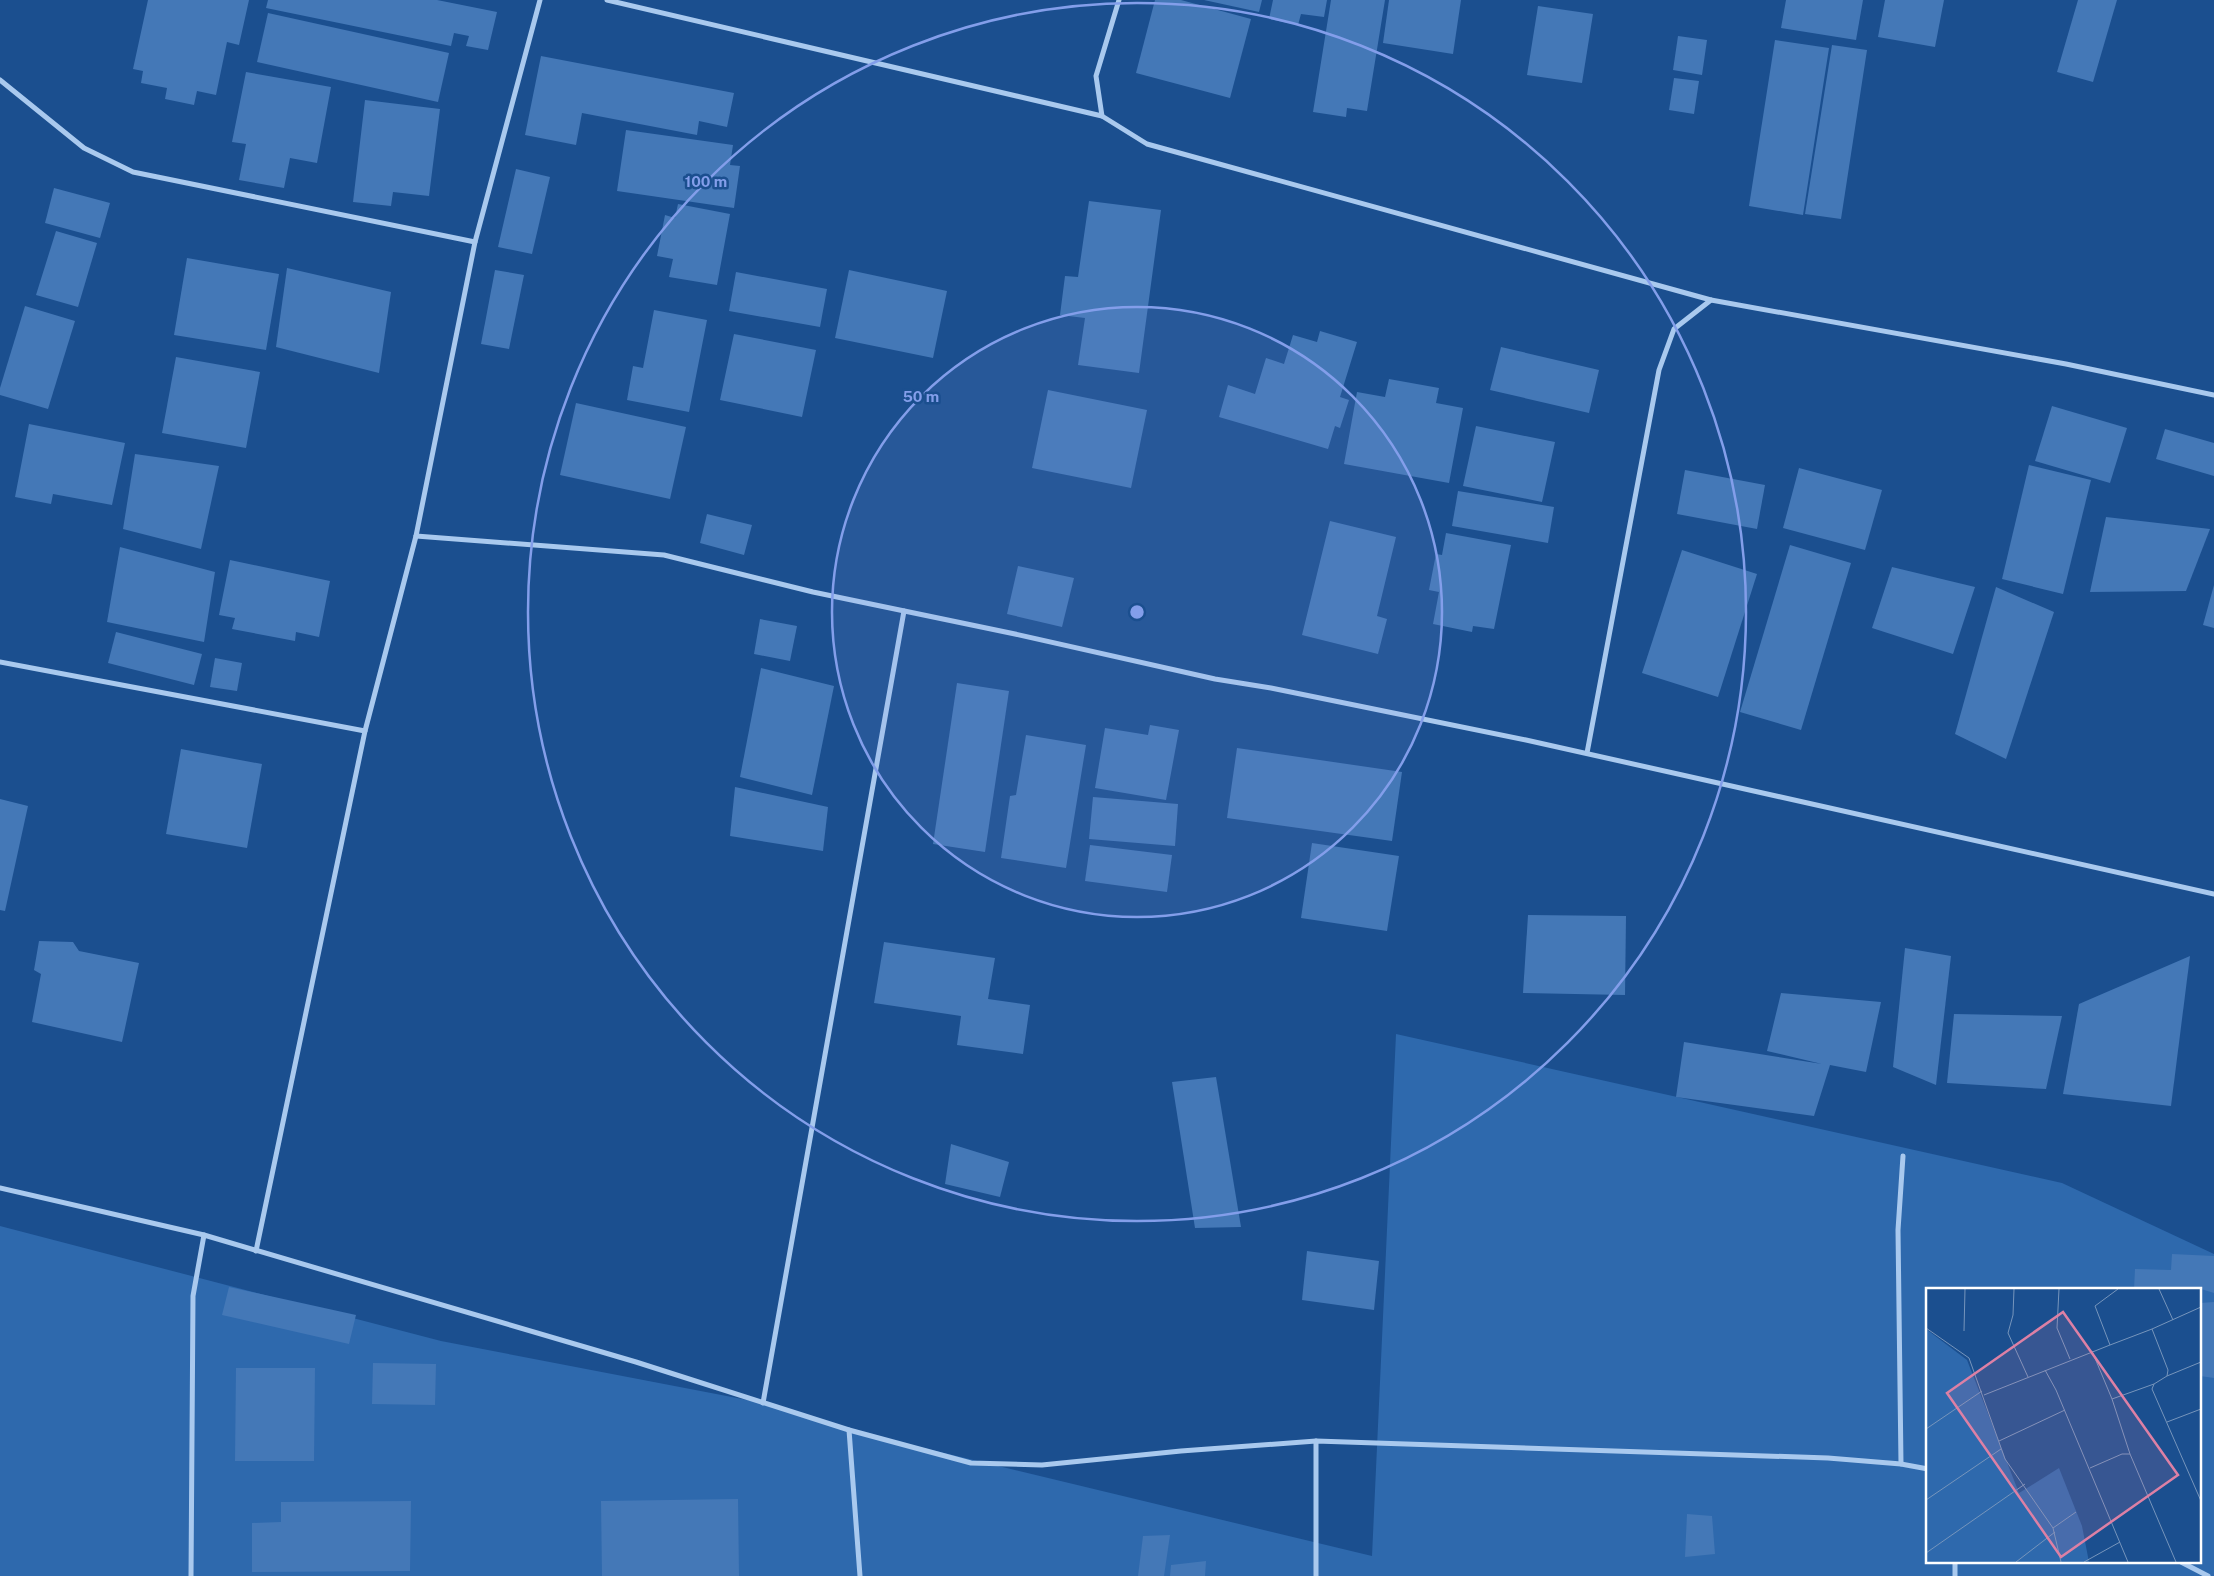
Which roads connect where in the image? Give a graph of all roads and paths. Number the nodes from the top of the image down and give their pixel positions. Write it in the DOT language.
graph roads {
  1 [pos="540,0"];
  2 [pos="607,0"];
  3 [pos="1119,0"];
  4 [pos="0,80"];
  5 [pos="1102,116"];
  6 [pos="475,242"];
  7 [pos="1711,300"];
  8 [pos="2214,395"];
  9 [pos="416,536"];
  10 [pos="904,611"];
  11 [pos="0,662"];
  12 [pos="365,731"];
  13 [pos="1587,753"];
  14 [pos="2214,894"];
  15 [pos="1903,1156"];
  16 [pos="0,1188"];
  17 [pos="204,1235"];
  18 [pos="256,1251"];
  19 [pos="763,1403"];
  20 [pos="849,1430"];
  21 [pos="1316,1441"];
  22 [pos="1901,1464"];
  23 [pos="1926,1469"];
  24 [pos="2185,1564"];
  25 [pos="191,1576"];
  26 [pos="860,1576"];
  27 [pos="1316,1576"];
  28 [pos="2208,1576"];
  1 -- 6 [label="street"];
  2 -- 5 [label="street"];
  3 -- 5 [label="street"];
  4 -- 6 [label="street"];
  5 -- 7 [label="street"];
  6 -- 9 [label="street"];
  7 -- 8 [label="street"];
  7 -- 13 [label="street"];
  9 -- 10 [label="street"];
  9 -- 12 [label="street"];
  10 -- 13 [label="street"];
  10 -- 19 [label="street"];
  11 -- 12 [label="street"];
  12 -- 18 [label="street"];
  13 -- 14 [label="street"];
  15 -- 22 [label="street"];
  16 -- 17 [label="street"];
  17 -- 18 [label="street"];
  17 -- 25 [label="street"];
  18 -- 19 [label="street"];
  19 -- 20 [label="street"];
  20 -- 21 [label="street"];
  20 -- 26 [label="street"];
  21 -- 22 [label="street"];
  21 -- 27 [label="street"];
  22 -- 23 [label="street"];
  24 -- 28 [label="street"];
}
